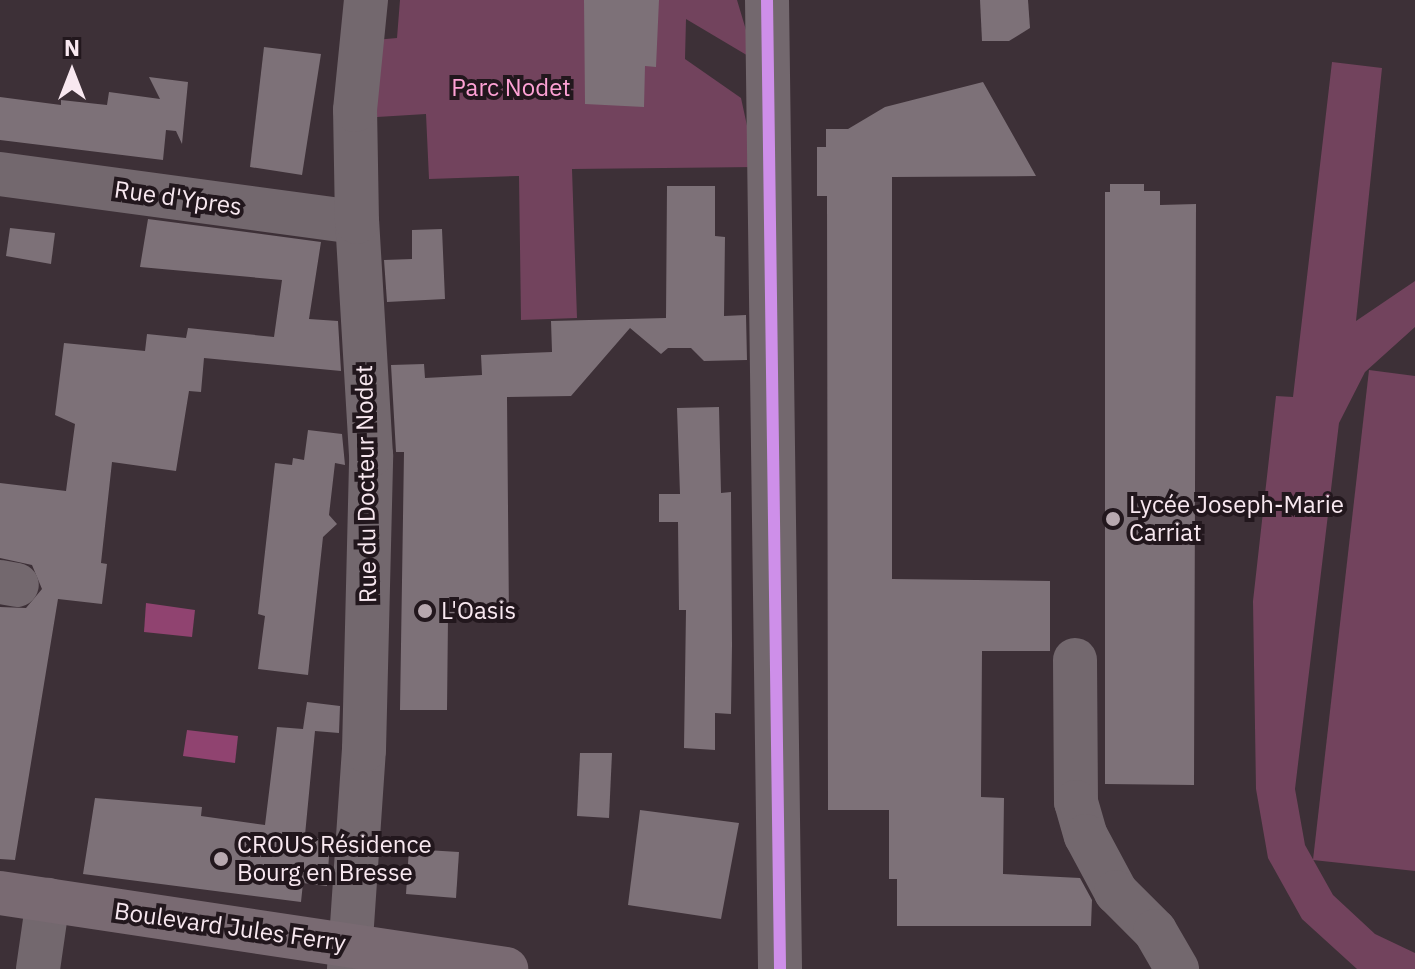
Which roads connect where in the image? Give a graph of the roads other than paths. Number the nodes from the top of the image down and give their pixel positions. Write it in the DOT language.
graph roads {
  1 [pos="366,0"];
  2 [pos="767,0"];
  3 [pos="0,174"];
  4 [pos="357,222"];
  5 [pos="1075,660"];
  6 [pos="0,893"];
  7 [pos="48,900"];
  8 [pos="351,957"];
  9 [pos="38,969"];
  10 [pos="506,969"];
  11 [pos="780,969"];
  12 [pos="1177,969"];
  1 -- 4 [label="street, Rue du Docteur Nodet"];
  2 -- 11 [label="street"];
  3 -- 4 [label="street, Rue d'Ypres"];
  4 -- 8 [label="street, Rue du Docteur Nodet"];
  5 -- 12 [label="street"];
  6 -- 7 [label="main road, Boulevard Jules Ferry"];
  7 -- 8 [label="main road, Boulevard Jules Ferry"];
  7 -- 9 [label="street"];
  8 -- 10 [label="main road, Boulevard Jules Ferry"];
}
